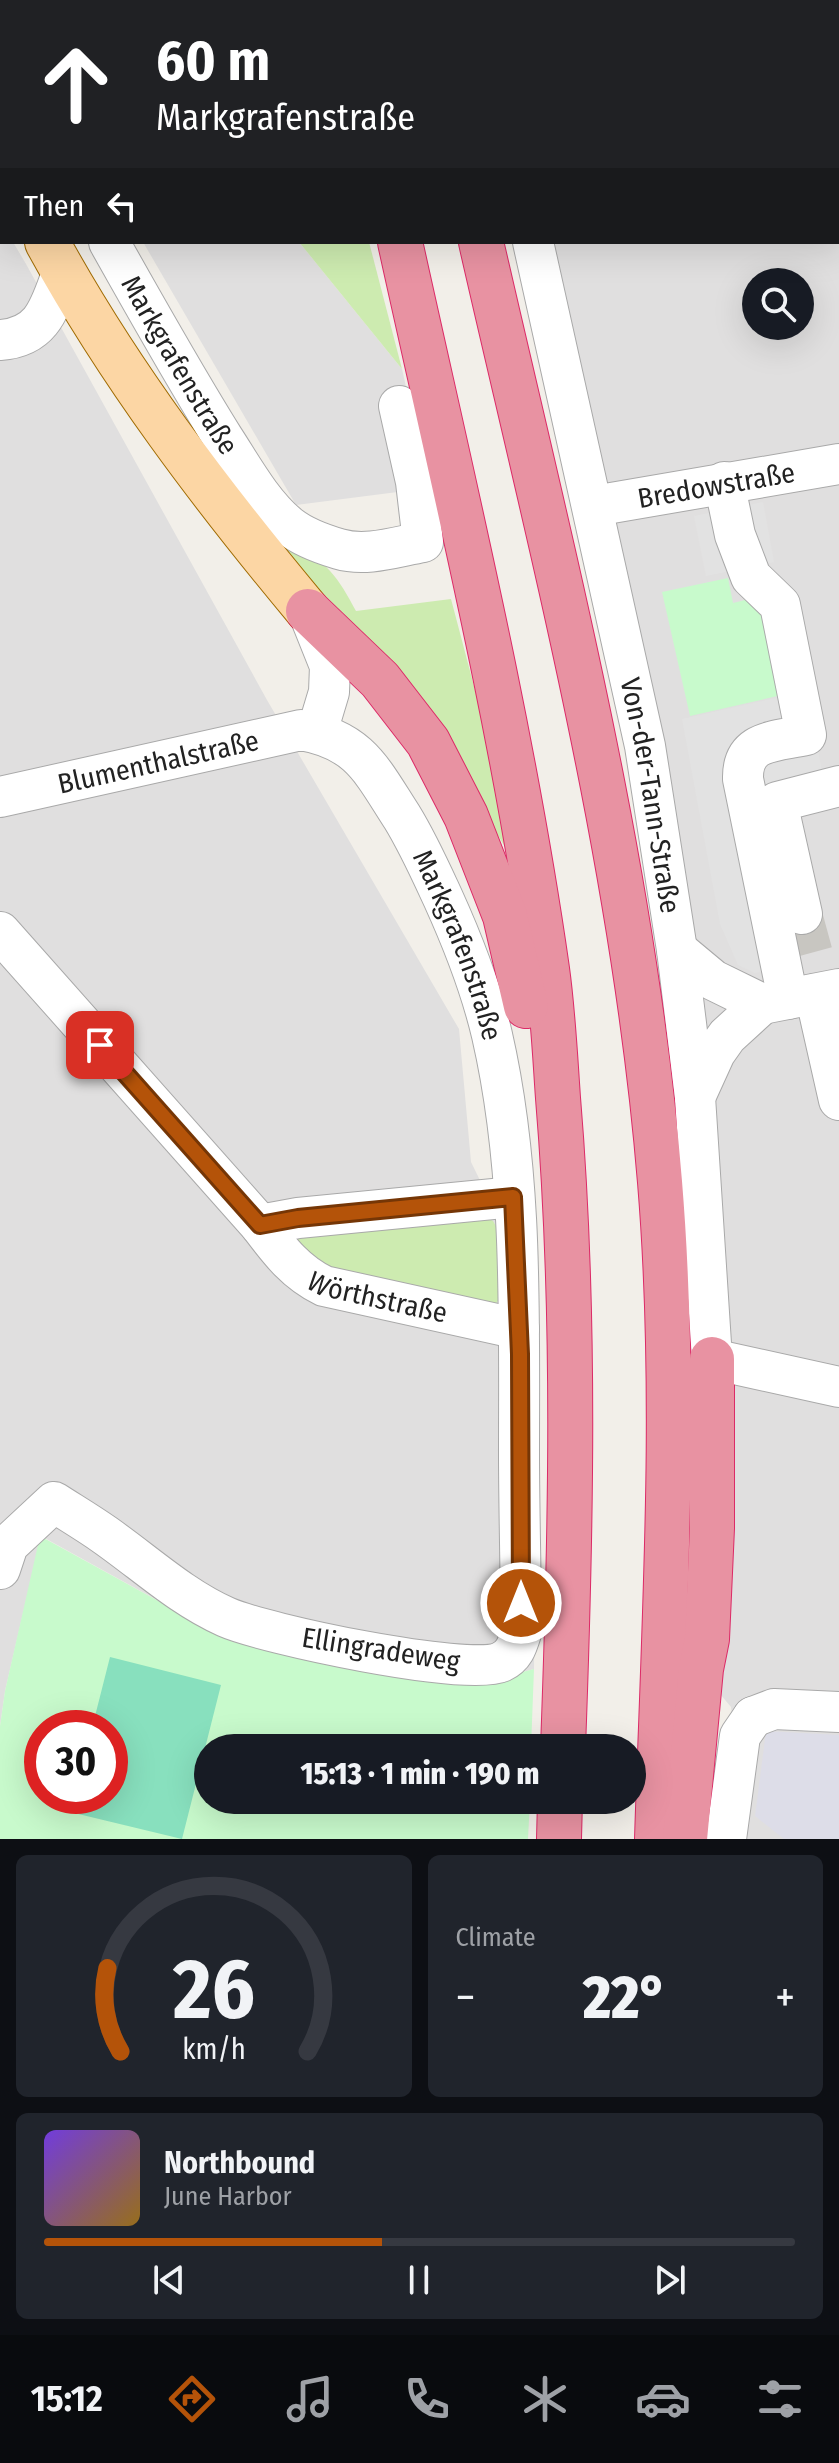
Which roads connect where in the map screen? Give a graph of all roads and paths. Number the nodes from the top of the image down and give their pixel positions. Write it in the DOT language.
graph roads {
  1 [pos="110,244"];
  2 [pos="400,244"];
  3 [pos="481,244"];
  4 [pos="533,244"];
  5 [pos="55,256"];
  6 [pos="0,340"];
  7 [pos="399,406"];
  8 [pos="839,464"];
  9 [pos="724,482"];
  10 [pos="594,506"];
  11 [pos="308,611"];
  12 [pos="317,732"];
  13 [pos="839,786"];
  14 [pos="0,797"];
  15 [pos="802,914"];
  16 [pos="0,932"];
  17 [pos="677,950"];
  18 [pos="807,989"];
  19 [pos="695,1097"];
  20 [pos="839,1100"];
  21 [pos="564,1164"];
  22 [pos="513,1197"];
  23 [pos="260,1225"];
  24 [pos="519,1329"];
  25 [pos="712,1359"];
  26 [pos="839,1387"];
  27 [pos="0,1569"];
  28 [pos="839,1712"];
  29 [pos="563,1734"];
  30 [pos="560,1814"];
  31 [pos="559,1839"];
  32 [pos="657,1839"];
  33 [pos="685,1839"];
  34 [pos="726,1839"];
  1 -- 7 [label="street, Markgrafenstraße"];
  2 -- 21 [label="highway"];
  3 -- 32 [label="highway"];
  4 -- 10 [label="street, Von-der-Tann-Straße"];
  5 -- 6 [label="street"];
  5 -- 11 [label="main road"];
  8 -- 9 [label="street, Bredowstraße"];
  9 -- 10 [label="street, Bredowstraße"];
  9 -- 18 [label="street"];
  10 -- 17 [label="street, Von-der-Tann-Straße"];
  11 -- 12 [label="street"];
  11 -- 21 [label="highway"];
  12 -- 14 [label="street, Blumenthalstraße"];
  12 -- 22 [label="street, Markgrafenstraße"];
  13 -- 15 [label="street"];
  16 -- 23 [label="street, Wörthstraße"];
  17 -- 18 [label="street"];
  17 -- 19 [label="street, Von-der-Tann-Straße"];
  18 -- 19 [label="street"];
  18 -- 20 [label="street"];
  19 -- 25 [label="street, Von-der-Tann-Straße"];
  21 -- 29 [label="highway"];
  22 -- 23 [label="street, Wörthstraße"];
  22 -- 24 [label="street, Markgrafenstraße"];
  23 -- 24 [label="street, Wörthstraße"];
  24 -- 27 [label="street, Ellingradeweg"];
  25 -- 26 [label="street"];
  25 -- 33 [label="highway"];
  28 -- 34 [label="street"];
  30 -- 31 [label="highway"];
}
